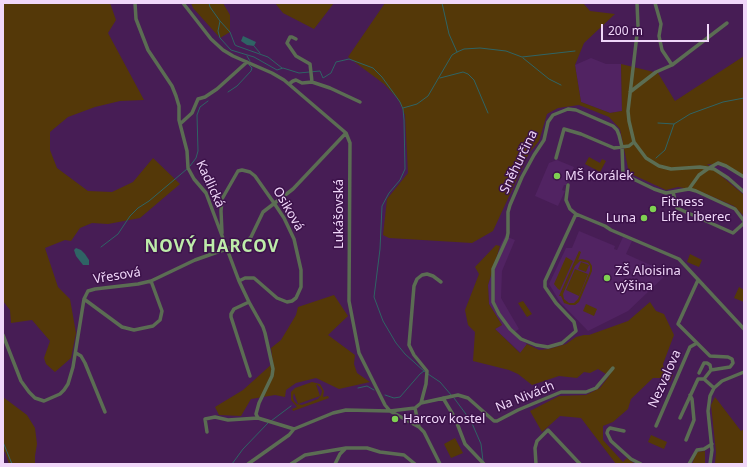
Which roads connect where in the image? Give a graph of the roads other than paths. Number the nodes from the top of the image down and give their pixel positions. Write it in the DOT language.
graph roads {
  1 [pos="135,3"];
  2 [pos="183,3"];
  3 [pos="637,3"];
  4 [pos="654,3"];
  5 [pos="727,23"];
  6 [pos="296,39"];
  7 [pos="247,62"];
  8 [pos="672,65"];
  9 [pos="312,82"];
  10 [pos="289,84"];
  11 [pos="630,92"];
  12 [pos="360,102"];
  13 [pos="180,124"];
  14 [pos="346,133"];
  15 [pos="634,142"];
  16 [pos="622,147"];
  17 [pos="556,158"];
  18 [pos="709,168"];
  19 [pos="744,177"];
  20 [pos="568,185"];
  21 [pos="689,189"];
  22 [pos="673,192"];
  23 [pos="744,192"];
  24 [pos="274,203"];
  25 [pos="576,214"];
  26 [pos="744,222"];
  27 [pos="222,236"];
  28 [pos="227,249"];
  29 [pos="698,280"];
  30 [pos="151,281"];
  31 [pos="239,281"];
  32 [pos="441,282"];
  33 [pos="84,299"];
  34 [pos="249,302"];
  35 [pos="744,329"];
  36 [pos="3,335"];
  37 [pos="697,343"];
  38 [pos="76,353"];
  39 [pos="613,368"];
  40 [pos="711,370"];
  41 [pos="744,372"];
  42 [pos="699,374"];
  43 [pos="250,376"];
  44 [pos="704,379"];
  45 [pos="714,388"];
  46 [pos="690,395"];
  47 [pos="443,398"];
  48 [pos="421,403"];
  49 [pos="415,408"];
  50 [pos="390,411"];
  51 [pos="105,412"];
  52 [pos="258,418"];
  53 [pos="680,418"];
  54 [pos="656,426"];
  55 [pos="419,427"];
  56 [pos="294,429"];
  57 [pos="207,432"];
  58 [pos="624,432"];
  59 [pos="686,440"];
  60 [pos="712,444"];
  61 [pos="346,448"];
  62 [pos="483,463"];
  63 [pos="248,464"];
  64 [pos="291,464"];
  65 [pos="335,464"];
  66 [pos="415,464"];
  67 [pos="440,464"];
  68 [pos="536,464"];
  69 [pos="580,464"];
  70 [pos="641,464"];
  71 [pos="689,464"];
  72 [pos="710,464"];
  1 -- 13 [label="street, Kadlická"];
  2 -- 7 [label="street"];
  3 -- 11 [label="street"];
  4 -- 8 [label="street"];
  5 -- 8 [label="street"];
  6 -- 9 [label="street"];
  7 -- 10 [label="street"];
  7 -- 13 [label="street"];
  8 -- 11 [label="street"];
  9 -- 10 [label="street"];
  9 -- 12 [label="street"];
  10 -- 14 [label="street"];
  11 -- 15 [label="street"];
  13 -- 27 [label="street, Kadlická"];
  14 -- 24 [label="street, Vřesová"];
  14 -- 50 [label="street, Lukášovská"];
  15 -- 16 [label="street"];
  15 -- 18 [label="street"];
  16 -- 17 [label="street"];
  16 -- 22 [label="street"];
  16 -- 25 [label="street, Sněhurčina"];
  18 -- 19 [label="street"];
  18 -- 21 [label="street"];
  18 -- 23 [label="street"];
  20 -- 25 [label="street"];
  21 -- 22 [label="street"];
  21 -- 26 [label="street"];
  22 -- 26 [label="street"];
  24 -- 27 [label="street, Osiková"];
  24 -- 28 [label="street, Vřesová"];
  24 -- 31 [label="street, Osiková"];
  25 -- 29 [label="street"];
  27 -- 28 [label="street, Kadlická"];
  28 -- 30 [label="street, Vřesová"];
  28 -- 31 [label="street, Kadlická"];
  29 -- 35 [label="street"];
  29 -- 37 [label="street, Nezvalova"];
  30 -- 33 [label="street, Vřesová"];
  30 -- 33 [label="street"];
  31 -- 34 [label="street, Kadlická"];
  32 -- 48 [label="street"];
  33 -- 38 [label="street, Vřesová"];
  34 -- 43 [label="street"];
  34 -- 52 [label="street, Kadlická"];
  36 -- 38 [label="street, Vřesová"];
  37 -- 40 [label="street, Nezvalova"];
  37 -- 54 [label="street, Nezvalova"];
  38 -- 51 [label="street"];
  39 -- 47 [label="street, Na Nivách"];
  40 -- 42 [label="street, Nezvalova"];
  40 -- 44 [label="street"];
  41 -- 45 [label="street"];
  44 -- 45 [label="street"];
  44 -- 46 [label="street"];
  45 -- 60 [label="street"];
  46 -- 53 [label="street"];
  46 -- 59 [label="street"];
  47 -- 48 [label="street, Na Nivách"];
  47 -- 62 [label="street"];
  48 -- 49 [label="street"];
  49 -- 50 [label="street"];
  49 -- 55 [label="street"];
  50 -- 55 [label="street"];
  50 -- 56 [label="street"];
  52 -- 56 [label="street"];
  52 -- 57 [label="street"];
  55 -- 67 [label="street"];
  56 -- 63 [label="street"];
  58 -- 70 [label="street"];
  60 -- 71 [label="street"];
  60 -- 72 [label="street"];
  61 -- 64 [label="street"];
  61 -- 65 [label="street"];
  61 -- 66 [label="street"];
  68 -- 69 [label="street"];
}
